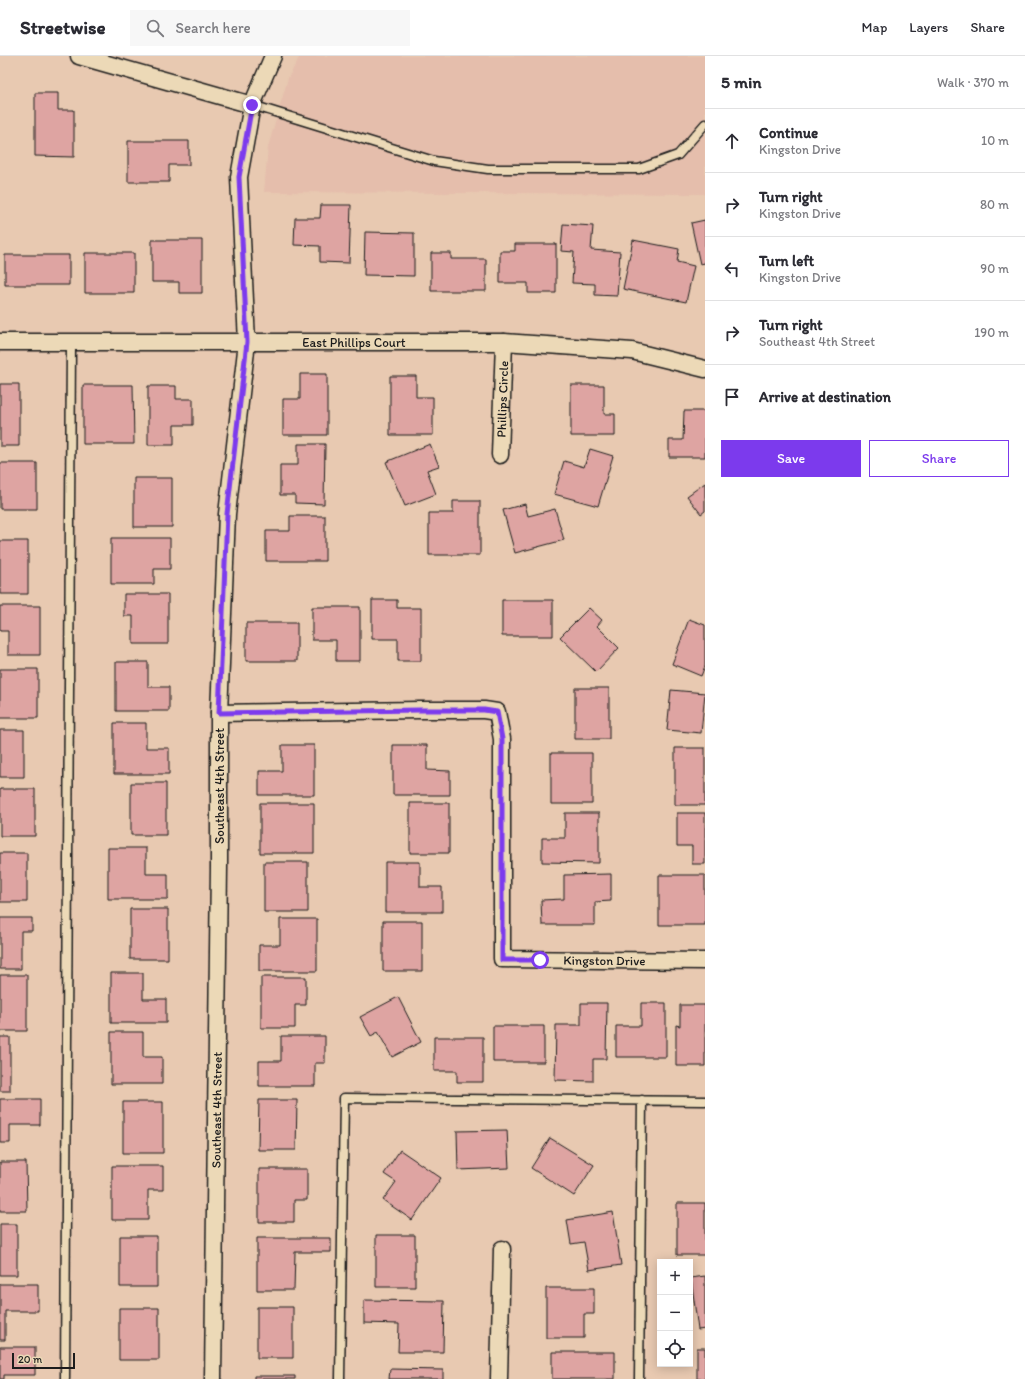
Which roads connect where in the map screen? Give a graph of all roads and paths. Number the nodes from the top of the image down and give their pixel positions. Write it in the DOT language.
graph roads {
  1 [pos="79,56"];
  2 [pos="274,56"];
  3 [pos="252,105"];
  4 [pos="705,124"];
  5 [pos="0,342"];
  6 [pos="71,342"];
  7 [pos="247,342"];
  8 [pos="504,342"];
  9 [pos="705,369"];
  10 [pos="500,456"];
  11 [pos="219,713"];
  12 [pos="705,961"];
  13 [pos="642,1100"];
  14 [pos="705,1101"];
  15 [pos="502,1249"];
  16 [pos="65,1379"];
  17 [pos="213,1379"];
  18 [pos="340,1379"];
  19 [pos="499,1379"];
  20 [pos="639,1379"];
  1 -- 3 [label="street"];
  2 -- 3 [label="street, Southeast 4th Street"];
  3 -- 4 [label="lane"];
  3 -- 7 [label="street, Southeast 4th Street"];
  5 -- 6 [label="street, East Phillips Court"];
  6 -- 7 [label="street, East Phillips Court"];
  6 -- 16 [label="lane"];
  7 -- 8 [label="street, East Phillips Court"];
  7 -- 11 [label="street, Southeast 4th Street"];
  8 -- 9 [label="street, East Phillips Court"];
  8 -- 10 [label="street, Phillips Circle"];
  11 -- 12 [label="street, Kingston Drive"];
  11 -- 17 [label="street, Southeast 4th Street"];
  13 -- 14 [label="lane"];
  13 -- 18 [label="lane"];
  13 -- 20 [label="lane"];
  15 -- 19 [label="street"];
}
